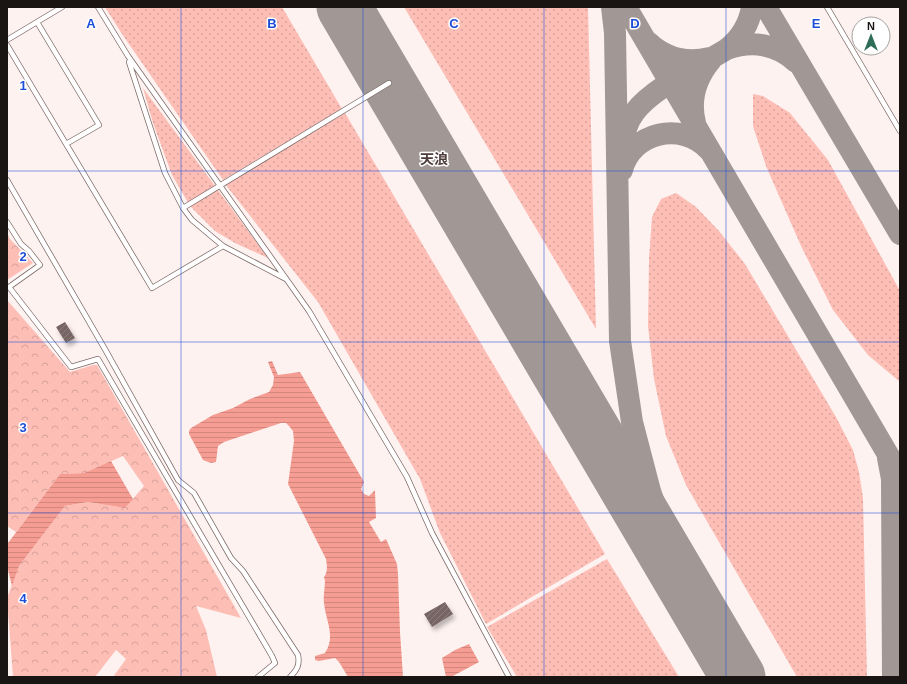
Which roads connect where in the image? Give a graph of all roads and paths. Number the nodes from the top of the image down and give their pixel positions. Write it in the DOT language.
graph roads {
  1 [pos="62,7"];
  2 [pos="98,7"];
  3 [pos="827,7"];
  4 [pos="37,22"];
  5 [pos="7,40"];
  6 [pos="7,45"];
  7 [pos="128,56"];
  8 [pos="389,83"];
  9 [pos="900,131"];
  10 [pos="66,144"];
  11 [pos="7,180"];
  12 [pos="220,185"];
  13 [pos="183,208"];
  14 [pos="7,222"];
  15 [pos="223,246"];
  16 [pos="288,279"];
  17 [pos="258,677"];
  18 [pos="290,677"];
  19 [pos="509,677"];
  1 -- 4 [label="lane"];
  2 -- 7 [label="lane"];
  3 -- 9 [label="lane"];
  4 -- 5 [label="lane"];
  4 -- 10 [label="lane"];
  6 -- 10 [label="lane"];
  7 -- 12 [label="lane"];
  7 -- 13 [label="lane"];
  8 -- 12 [label="lane"];
  10 -- 15 [label="lane"];
  11 -- 18 [label="lane"];
  12 -- 13 [label="lane"];
  12 -- 16 [label="lane"];
  13 -- 15 [label="lane"];
  14 -- 17 [label="lane"];
  15 -- 16 [label="lane"];
  16 -- 19 [label="lane"];
}
